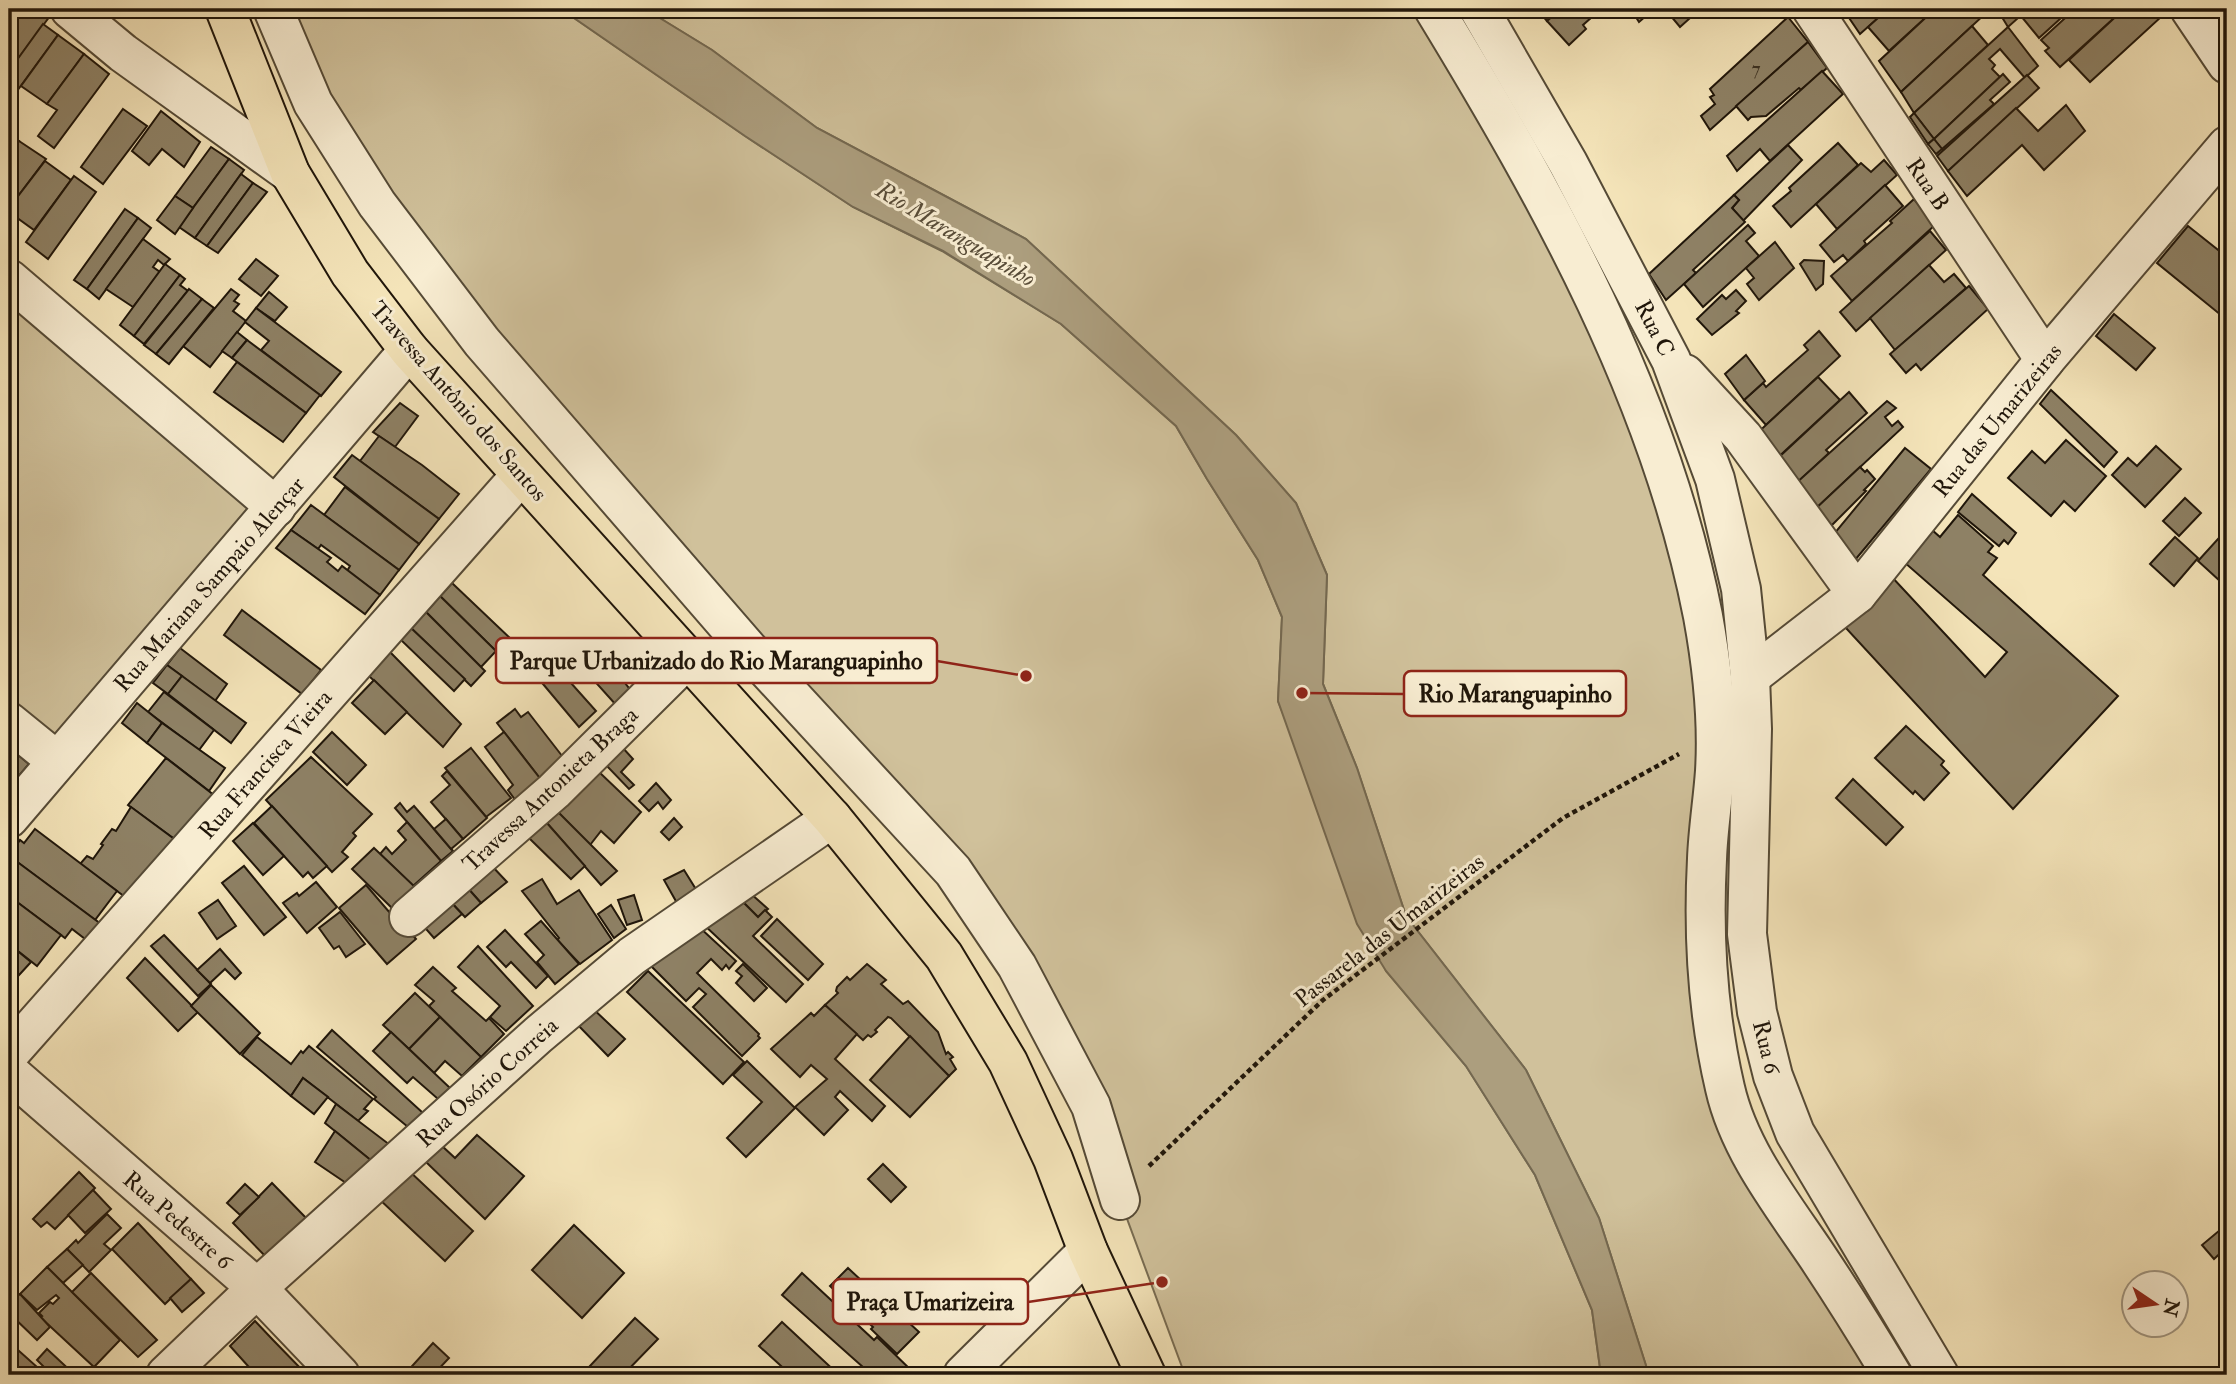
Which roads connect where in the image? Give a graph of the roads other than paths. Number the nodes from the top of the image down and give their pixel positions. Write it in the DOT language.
graph roads {
  1 [pos="70,9"];
  2 [pos="225,9"];
  3 [pos="273,9"];
  4 [pos="1434,9"];
  5 [pos="1480,9"];
  6 [pos="1812,9"];
  7 [pos="2190,9"];
  8 [pos="2227,64"];
  9 [pos="2227,146"];
  10 [pos="290,173"];
  11 [pos="9,279"];
  12 [pos="409,350"];
  13 [pos="1671,359"];
  14 [pos="2045,360"];
  15 [pos="520,475"];
  16 [pos="276,506"];
  17 [pos="1857,594"];
  18 [pos="688,658"];
  19 [pos="1751,677"];
  20 [pos="9,722"];
  21 [pos="57,761"];
  22 [pos="9,818"];
  23 [pos="832,818"];
  24 [pos="409,917"];
  25 [pos="9,1054"];
  26 [pos="9,1072"];
  27 [pos="1119,1198"];
  28 [pos="1088,1251"];
  29 [pos="257,1288"];
  30 [pos="166,1375"];
  31 [pos="340,1375"];
  32 [pos="963,1375"];
  33 [pos="1146,1375"];
  34 [pos="1892,1375"];
  35 [pos="1939,1375"];
  1 -- 10 [label="street, Travessa Antônio dos Santos"];
  2 -- 10 [label="main road"];
  3 -- 27 [label="street"];
  4 -- 34 [label="street"];
  5 -- 13 [label="street, Rua C"];
  6 -- 14 [label="street, Rua B"];
  7 -- 8 [label="street"];
  9 -- 14 [label="street, Rua das Umarizeiras"];
  10 -- 12 [label="main road, Travessa Antônio dos Santos"];
  11 -- 16 [label="street"];
  12 -- 15 [label="main road, Travessa Antônio dos Santos"];
  12 -- 16 [label="street, Rua Mariana Sampaio Alençar"];
  13 -- 17 [label="street"];
  13 -- 19 [label="street, Rua C"];
  14 -- 17 [label="street, Rua das Umarizeiras"];
  15 -- 18 [label="main road, Travessa Antônio dos Santos"];
  15 -- 25 [label="street, Rua Francisca Vieira"];
  16 -- 21 [label="street, Rua Mariana Sampaio Alençar"];
  17 -- 19 [label="street, Rua das Umarizeiras"];
  18 -- 23 [label="main road, Travessa Antônio dos Santos"];
  18 -- 24 [label="street, Travessa Antonieta Braga"];
  19 -- 35 [label="street, Rua 6"];
  20 -- 21 [label="street"];
  21 -- 22 [label="street, Rua Mariana Sampaio Alençar"];
  23 -- 28 [label="main road, Travessa Antônio dos Santos"];
  23 -- 29 [label="street, Rua Osório Correia"];
  26 -- 29 [label="street, Rua Pedestre 6"];
  28 -- 32 [label="street"];
  28 -- 33 [label="main road, Travessa Antônio dos Santos"];
  29 -- 30 [label="street, Rua Osório Correia"];
  29 -- 31 [label="street, Rua Pedestre 6"];
}
